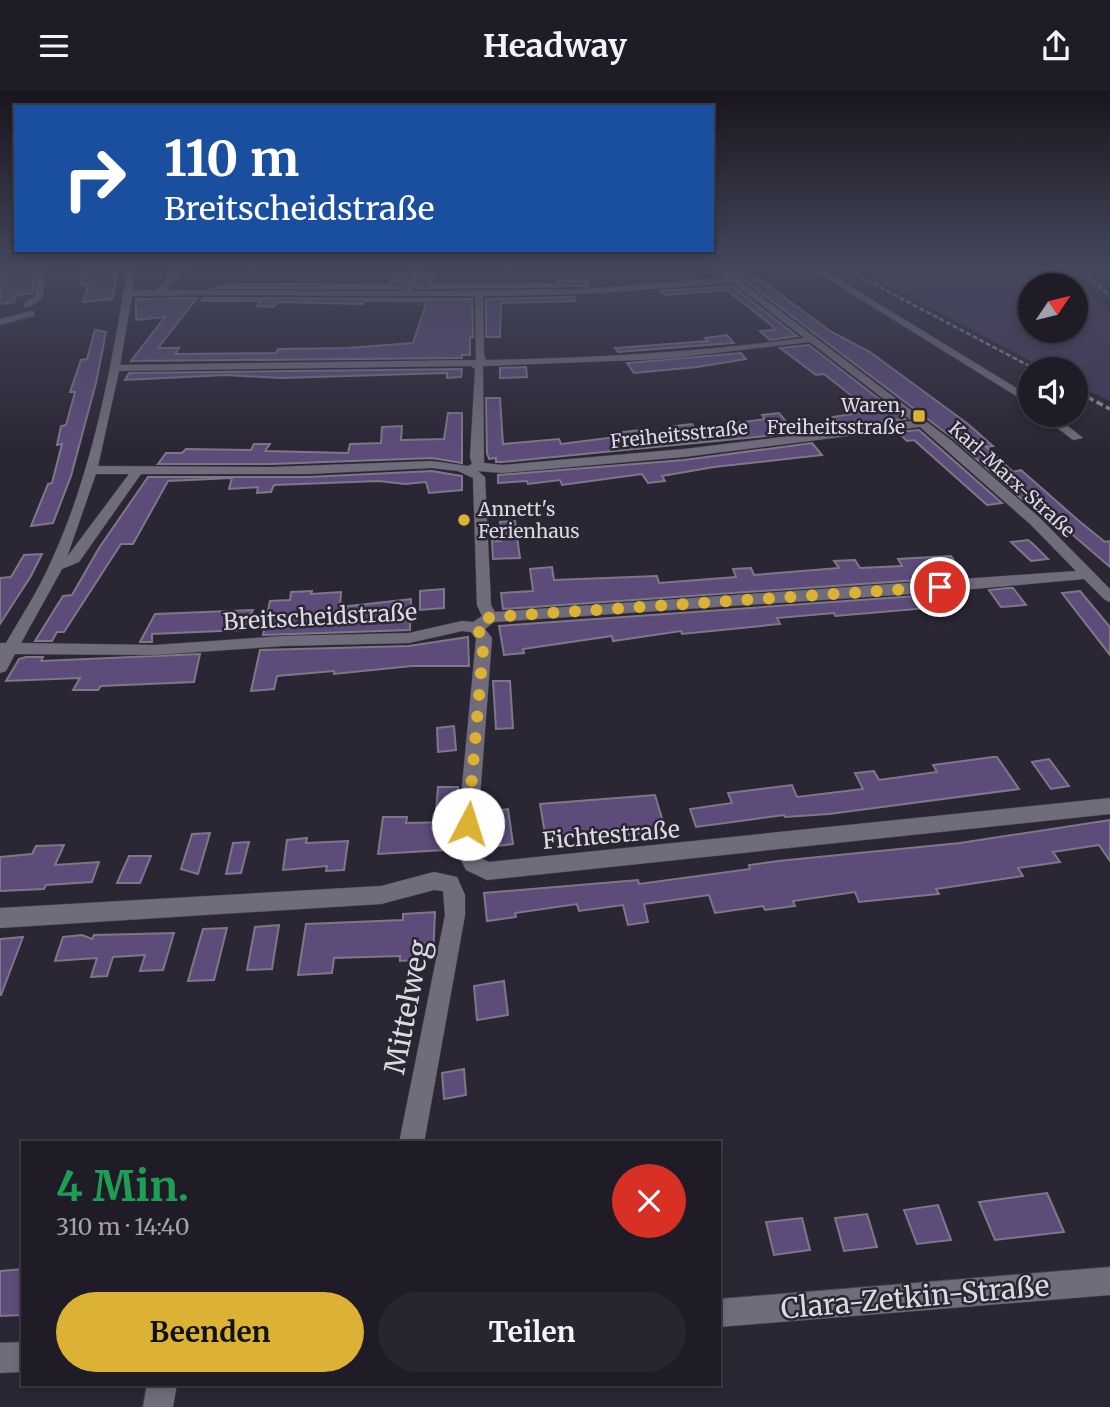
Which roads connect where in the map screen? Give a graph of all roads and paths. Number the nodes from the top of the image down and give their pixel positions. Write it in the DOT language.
graph roads {
  1 [pos="122,327"];
  2 [pos="479,327"];
  3 [pos="798,327"];
  4 [pos="910,327"];
  5 [pos="814,339"];
  6 [pos="479,364"];
  7 [pos="114,368"];
  8 [pos="1018,394"];
  9 [pos="924,423"];
  10 [pos="1063,427"];
  11 [pos="1077,438"];
  12 [pos="475,468"];
  13 [pos="91,470"];
  14 [pos="136,471"];
  15 [pos="57,566"];
  16 [pos="1088,574"];
  17 [pos="1110,597"];
  18 [pos="483,622"];
  19 [pos="5,648"];
  20 [pos="0,667"];
  21 [pos="1110,806"];
  22 [pos="473,865"];
  23 [pos="450,883"];
  24 [pos="0,918"];
  25 [pos="411,1141"];
  26 [pos="1110,1281"];
  27 [pos="721,1313"];
  28 [pos="21,1357"];
  29 [pos="0,1358"];
  30 [pos="162,1386"];
  31 [pos="158,1407"];
  1 -- 7 [label="street"];
  2 -- 6 [label="street"];
  3 -- 5 [label="street, Karl-Marx-Straße"];
  4 -- 8 [label="street"];
  5 -- 6 [label="street"];
  5 -- 9 [label="street, Karl-Marx-Straße"];
  6 -- 7 [label="street"];
  6 -- 12 [label="street"];
  7 -- 13 [label="street"];
  9 -- 12 [label="street, Freiheitsstraße"];
  9 -- 16 [label="street, Karl-Marx-Straße"];
  10 -- 11 [label="street"];
  12 -- 14 [label="street, Freiheitsstraße"];
  12 -- 18 [label="street"];
  13 -- 14 [label="street, Freiheitsstraße"];
  13 -- 15 [label="street"];
  14 -- 15 [label="street"];
  15 -- 19 [label="street"];
  16 -- 17 [label="street, Karl-Marx-Straße"];
  16 -- 18 [label="street, Breitscheidstraße"];
  18 -- 19 [label="street, Breitscheidstraße"];
  18 -- 22 [label="street"];
  19 -- 20 [label="street"];
  21 -- 22 [label="street, Fichtestraße"];
  22 -- 23 [label="street"];
  23 -- 24 [label="street"];
  23 -- 25 [label="street, Mittelweg"];
  26 -- 27 [label="street, Clara-Zetkin-Straße"];
  28 -- 29 [label="street"];
  30 -- 31 [label="street"];
}
